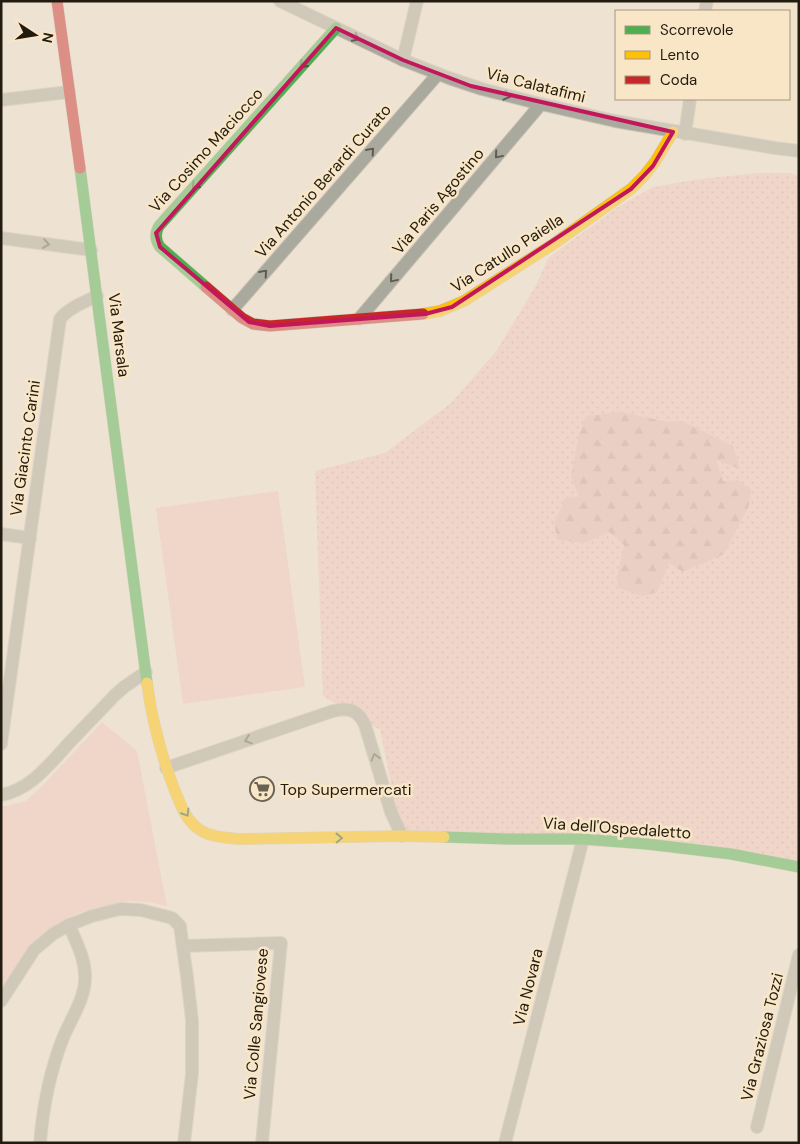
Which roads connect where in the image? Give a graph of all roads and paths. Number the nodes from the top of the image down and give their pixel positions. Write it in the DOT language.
graph roads {
  1 [pos="57,1"];
  2 [pos="280,1"];
  3 [pos="417,1"];
  4 [pos="336,28"];
  5 [pos="403,60"];
  6 [pos="438,74"];
  7 [pos="69,92"];
  8 [pos="1,100"];
  9 [pos="690,100"];
  10 [pos="541,104"];
  11 [pos="679,133"];
  12 [pos="799,151"];
  13 [pos="1,238"];
  14 [pos="91,250"];
  15 [pos="97,296"];
  16 [pos="232,310"];
  17 [pos="359,319"];
  18 [pos="1,534"];
  19 [pos="30,538"];
  20 [pos="146,672"];
  21 [pos="1,744"];
  22 [pos="166,768"];
  23 [pos="1,795"];
  24 [pos="402,836"];
  25 [pos="583,839"];
  26 [pos="799,867"];
  27 [pos="69,926"];
  28 [pos="183,946"];
  29 [pos="799,955"];
  30 [pos="1,1001"];
  31 [pos="757,1126"];
  32 [pos="40,1143"];
  33 [pos="184,1143"];
  34 [pos="262,1143"];
  35 [pos="505,1143"];
  1 -- 7 [label="street, Via Marsala"];
  2 -- 4 [label="street, Via Calatafimi"];
  3 -- 5 [label="street"];
  4 -- 5 [label="street, Via Calatafimi, one-way"];
  4 -- 16 [label="street, Via Cosimo Maciocco, one-way"];
  5 -- 6 [label="street, Via Calatafimi"];
  6 -- 10 [label="street, Via Calatafimi, one-way"];
  16 -- 6 [label="street, Via Antonio Berardi Curato, one-way"];
  7 -- 8 [label="street"];
  7 -- 14 [label="street, Via Marsala"];
  9 -- 11 [label="street, Via Catullo Paiella"];
  10 -- 11 [label="street, Via Calatafimi"];
  10 -- 17 [label="street, Via Paris Agostino, one-way"];
  11 -- 12 [label="street, Via Calatafimi"];
  11 -- 17 [label="street, Via Catullo Paiella"];
  13 -- 14 [label="street, one-way"];
  14 -- 15 [label="street, Via Marsala"];
  15 -- 19 [label="street, Via Giacinto Carini"];
  15 -- 20 [label="street, Via Marsala"];
  16 -- 17 [label="street, Via Catullo Paiella"];
  18 -- 19 [label="street"];
  19 -- 21 [label="street, Via Giacinto Carini"];
  20 -- 22 [label="street, Via dell'Ospedaletto"];
  20 -- 23 [label="street"];
  22 -- 24 [label="street, Via dell'Ospedaletto, one-way"];
  24 -- 22 [label="street, one-way"];
  24 -- 25 [label="street, Via dell'Ospedaletto"];
  25 -- 26 [label="street, Via dell'Ospedaletto"];
  25 -- 35 [label="street, Via Novara"];
  27 -- 28 [label="street"];
  27 -- 30 [label="street"];
  27 -- 32 [label="street"];
  28 -- 33 [label="street"];
  28 -- 34 [label="street, Via Colle Sangiovese"];
  29 -- 31 [label="street, Via Graziosa Tozzi"];
}
